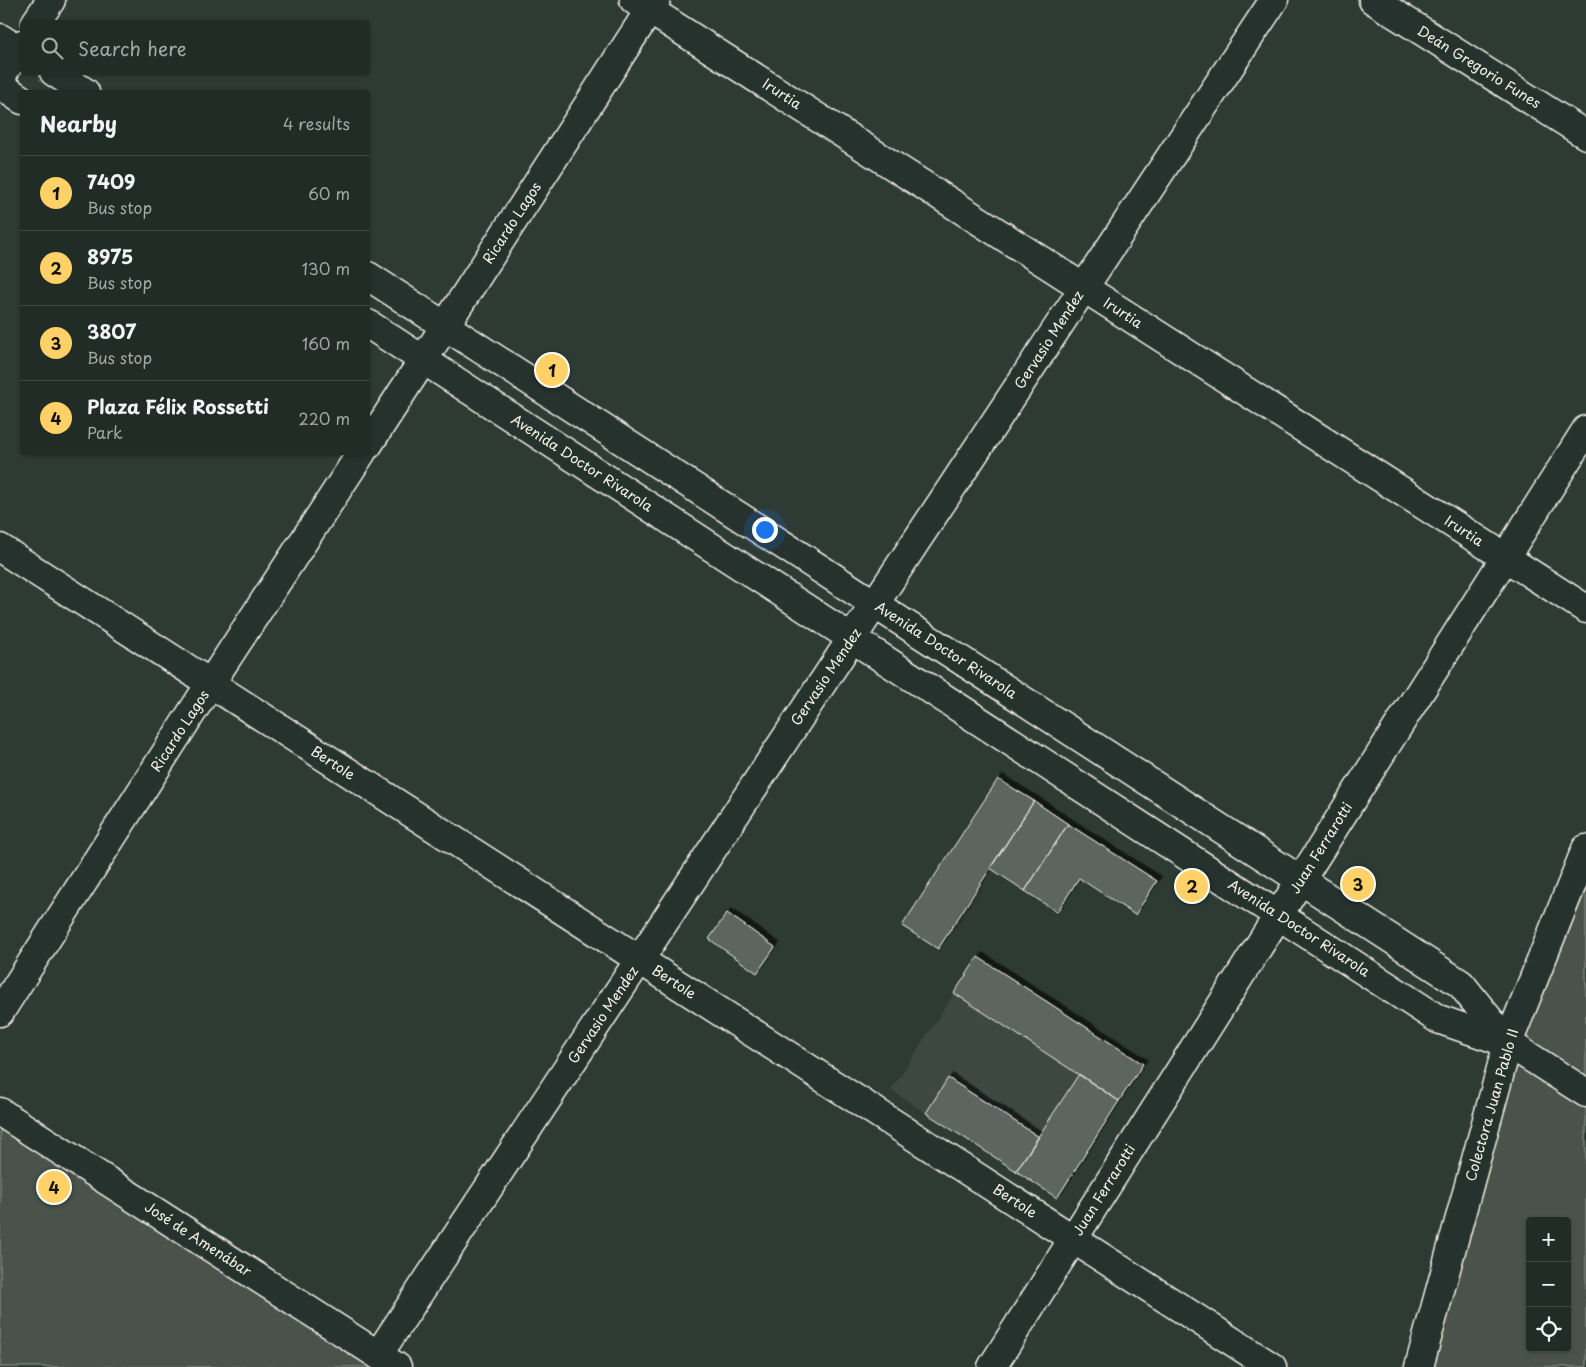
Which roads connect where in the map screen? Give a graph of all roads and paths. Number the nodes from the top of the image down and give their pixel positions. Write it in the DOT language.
graph roads {
  1 [pos="51,0"];
  2 [pos="1274,0"];
  3 [pos="1373,0"];
  4 [pos="647,3"];
  5 [pos="37,20"];
  6 [pos="16,46"];
  7 [pos="59,75"];
  8 [pos="0,78"];
  9 [pos="0,85"];
  10 [pos="82,90"];
  11 [pos="20,99"];
  12 [pos="1586,135"];
  13 [pos="370,277"];
  14 [pos="1084,288"];
  15 [pos="370,325"];
  16 [pos="445,326"];
  17 [pos="423,360"];
  18 [pos="1586,430"];
  19 [pos="370,442"];
  20 [pos="360,455"];
  21 [pos="0,548"];
  22 [pos="1506,557"];
  23 [pos="874,604"];
  24 [pos="1586,609"];
  25 [pos="852,638"];
  26 [pos="210,684"];
  27 [pos="1586,849"];
  28 [pos="1301,880"];
  29 [pos="1279,915"];
  30 [pos="639,960"];
  31 [pos="0,1012"];
  32 [pos="1508,1042"];
  33 [pos="1586,1093"];
  34 [pos="0,1112"];
  35 [pos="1073,1239"];
  36 [pos="387,1361"];
  37 [pos="992,1367"];
  38 [pos="1272,1367"];
  39 [pos="1419,1367"];
  1 -- 5 [label="street"];
  2 -- 14 [label="street, Gervasio Mendez"];
  3 -- 12 [label="street, Deán Gregorio Funes"];
  4 -- 14 [label="street, Irurtia"];
  4 -- 16 [label="street, Ricardo Lagos"];
  6 -- 8 [label="street"];
  7 -- 10 [label="street"];
  9 -- 11 [label="street"];
  13 -- 16 [label="street, Avenida Doctor Rivarola"];
  14 -- 22 [label="street, Irurtia"];
  14 -- 23 [label="street, Gervasio Mendez"];
  15 -- 17 [label="street, Avenida Doctor Rivarola"];
  16 -- 17 [label="street, Ricardo Lagos"];
  16 -- 23 [label="street, Avenida Doctor Rivarola"];
  17 -- 19 [label="street, Ricardo Lagos"];
  17 -- 25 [label="street, Avenida Doctor Rivarola"];
  18 -- 22 [label="street, Juan Ferrarotti"];
  20 -- 26 [label="street, Ricardo Lagos"];
  21 -- 26 [label="street, Bertole"];
  22 -- 24 [label="street, Irurtia"];
  22 -- 28 [label="street, Juan Ferrarotti"];
  23 -- 25 [label="street, Gervasio Mendez"];
  23 -- 28 [label="street, Avenida Doctor Rivarola"];
  25 -- 29 [label="street, Avenida Doctor Rivarola"];
  25 -- 30 [label="street, Gervasio Mendez"];
  26 -- 30 [label="street, Bertole"];
  26 -- 31 [label="street, Ricardo Lagos"];
  27 -- 32 [label="street, Colectora Juan Pablo II"];
  28 -- 29 [label="street, Juan Ferrarotti"];
  28 -- 32 [label="street, Avenida Doctor Rivarola"];
  29 -- 32 [label="street, Avenida Doctor Rivarola"];
  29 -- 35 [label="street, Juan Ferrarotti"];
  30 -- 35 [label="street, Bertole"];
  30 -- 36 [label="street, Gervasio Mendez"];
  32 -- 33 [label="street, Avenida Doctor Rivarola"];
  32 -- 39 [label="street, Colectora Juan Pablo II"];
  34 -- 36 [label="street, José de Amenábar"];
  35 -- 37 [label="street, Juan Ferrarotti"];
  35 -- 38 [label="street, Bertole"];
}
